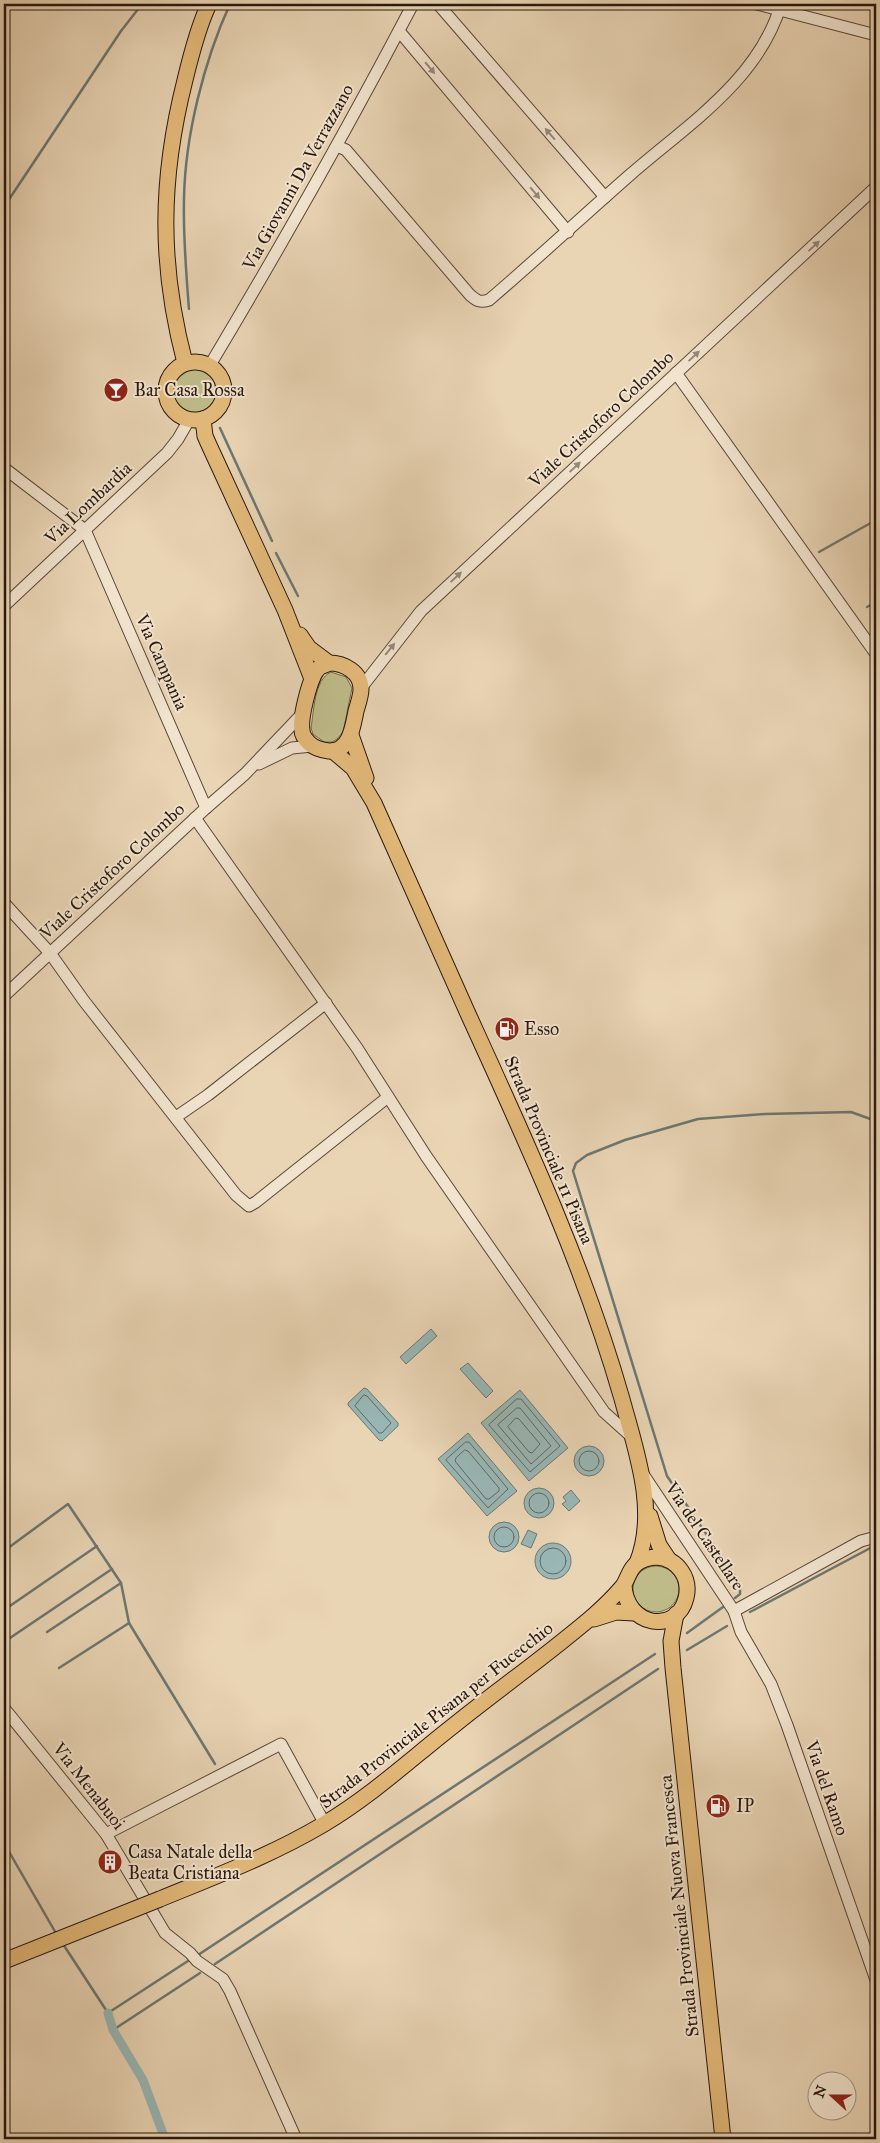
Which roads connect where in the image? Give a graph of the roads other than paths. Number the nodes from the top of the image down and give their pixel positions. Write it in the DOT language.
graph roads {
  1 [pos="209,4"];
  2 [pos="413,4"];
  3 [pos="438,4"];
  4 [pos="757,4"];
  5 [pos="780,7"];
  6 [pos="399,31"];
  7 [pos="876,35"];
  8 [pos="337,146"];
  9 [pos="876,187"];
  10 [pos="605,197"];
  11 [pos="568,232"];
  12 [pos="185,363"];
  13 [pos="210,365"];
  14 [pos="676,373"];
  15 [pos="196,420"];
  16 [pos="4,468"];
  17 [pos="85,530"];
  18 [pos="4,606"];
  19 [pos="285,610"];
  20 [pos="876,654"];
  21 [pos="329,663"];
  22 [pos="312,679"];
  23 [pos="361,688"];
  24 [pos="304,712"];
  25 [pos="351,735"];
  26 [pos="312,746"];
  27 [pos="333,751"];
  28 [pos="245,774"];
  29 [pos="374,803"];
  30 [pos="206,808"];
  31 [pos="195,818"];
  32 [pos="4,903"];
  33 [pos="50,952"];
  34 [pos="4,996"];
  35 [pos="326,1003"];
  36 [pos="388,1097"];
  37 [pos="176,1117"];
  38 [pos="633,1438"];
  39 [pos="641,1471"];
  40 [pos="644,1497"];
  41 [pos="876,1537"];
  42 [pos="669,1560"];
  43 [pos="637,1563"];
  44 [pos="624,1584"];
  45 [pos="734,1611"];
  46 [pos="634,1613"];
  47 [pos="676,1614"];
  48 [pos="650,1621"];
  49 [pos="585,1623"];
  50 [pos="673,1668"];
  51 [pos="4,1708"];
  52 [pos="325,1824"];
  53 [pos="106,1834"];
  54 [pos="4,1962"];
  55 [pos="876,1980"];
  56 [pos="296,2139"];
  57 [pos="723,2139"];
  1 -- 12 [label="main road"];
  2 -- 6 [label="street, Via Giovanni Da Verrazzano"];
  10 -- 3 [label="street, one-way"];
  4 -- 5 [label="street"];
  5 -- 7 [label="street"];
  5 -- 10 [label="street"];
  6 -- 8 [label="street, Via Giovanni Da Verrazzano"];
  6 -- 11 [label="street, one-way"];
  8 -- 11 [label="street"];
  8 -- 13 [label="street, Via Giovanni Da Verrazzano"];
  14 -- 9 [label="street, Viale Cristoforo Colombo, one-way"];
  10 -- 11 [label="street"];
  12 -- 13 [label="main road"];
  12 -- 15 [label="main road"];
  13 -- 15 [label="main road"];
  14 -- 20 [label="street"];
  23 -- 14 [label="street, Viale Cristoforo Colombo, one-way"];
  15 -- 17 [label="street, Via Lombardia"];
  15 -- 19 [label="main road"];
  16 -- 17 [label="street"];
  17 -- 18 [label="street, Via Lombardia"];
  17 -- 30 [label="street, Via Campania"];
  19 -- 21 [label="main road"];
  19 -- 22 [label="main road"];
  21 -- 22 [label="main road"];
  21 -- 23 [label="main road"];
  22 -- 24 [label="main road"];
  23 -- 25 [label="main road"];
  24 -- 26 [label="main road"];
  24 -- 28 [label="street, Viale Cristoforo Colombo"];
  25 -- 27 [label="main road"];
  25 -- 29 [label="main road, Strada Provinciale 11 Pisana"];
  26 -- 27 [label="main road, Strada Provinciale 11 Pisana"];
  26 -- 28 [label="street, Viale Cristoforo Colombo"];
  27 -- 29 [label="main road, Strada Provinciale 11 Pisana"];
  28 -- 30 [label="street, Viale Cristoforo Colombo"];
  29 -- 38 [label="main road, Strada Provinciale 11 Pisana"];
  30 -- 31 [label="street, Viale Cristoforo Colombo"];
  31 -- 33 [label="street, Viale Cristoforo Colombo"];
  31 -- 35 [label="street"];
  32 -- 33 [label="street"];
  33 -- 34 [label="street, Viale Cristoforo Colombo"];
  33 -- 37 [label="street"];
  35 -- 36 [label="street"];
  35 -- 37 [label="street"];
  36 -- 37 [label="street"];
  36 -- 38 [label="street"];
  38 -- 39 [label="main road, Strada Provinciale 11 Pisana"];
  39 -- 40 [label="main road, Strada Provinciale 11 Pisana"];
  39 -- 45 [label="street, Via del Castellare"];
  40 -- 42 [label="main road, Strada Provinciale 11 Pisana"];
  40 -- 43 [label="main road, Strada Provinciale 11 Pisana"];
  41 -- 45 [label="street, Via del Castellare"];
  42 -- 43 [label="main road"];
  42 -- 47 [label="main road"];
  43 -- 44 [label="main road, Strada Provinciale Pisana per Fucecchio"];
  44 -- 46 [label="main road"];
  44 -- 49 [label="main road, Strada Provinciale Pisana per Fucecchio"];
  45 -- 55 [label="street, Via del Ramo"];
  46 -- 48 [label="main road, Strada Provinciale Pisana per Fucecchio"];
  46 -- 49 [label="main road, Strada Provinciale Pisana per Fucecchio"];
  47 -- 48 [label="main road"];
  47 -- 50 [label="main road, Strada Provinciale Nuova Francesca"];
  48 -- 50 [label="main road, Strada Provinciale Nuova Francesca"];
  49 -- 52 [label="main road, Strada Provinciale Pisana per Fucecchio"];
  50 -- 57 [label="main road, Strada Provinciale Nuova Francesca"];
  51 -- 53 [label="street, Via Menabuoi"];
  52 -- 53 [label="street"];
  52 -- 54 [label="main road, Strada Provinciale Pisana per Fucecchio, bridge"];
  53 -- 56 [label="street, Via Menabuoi"];
}
